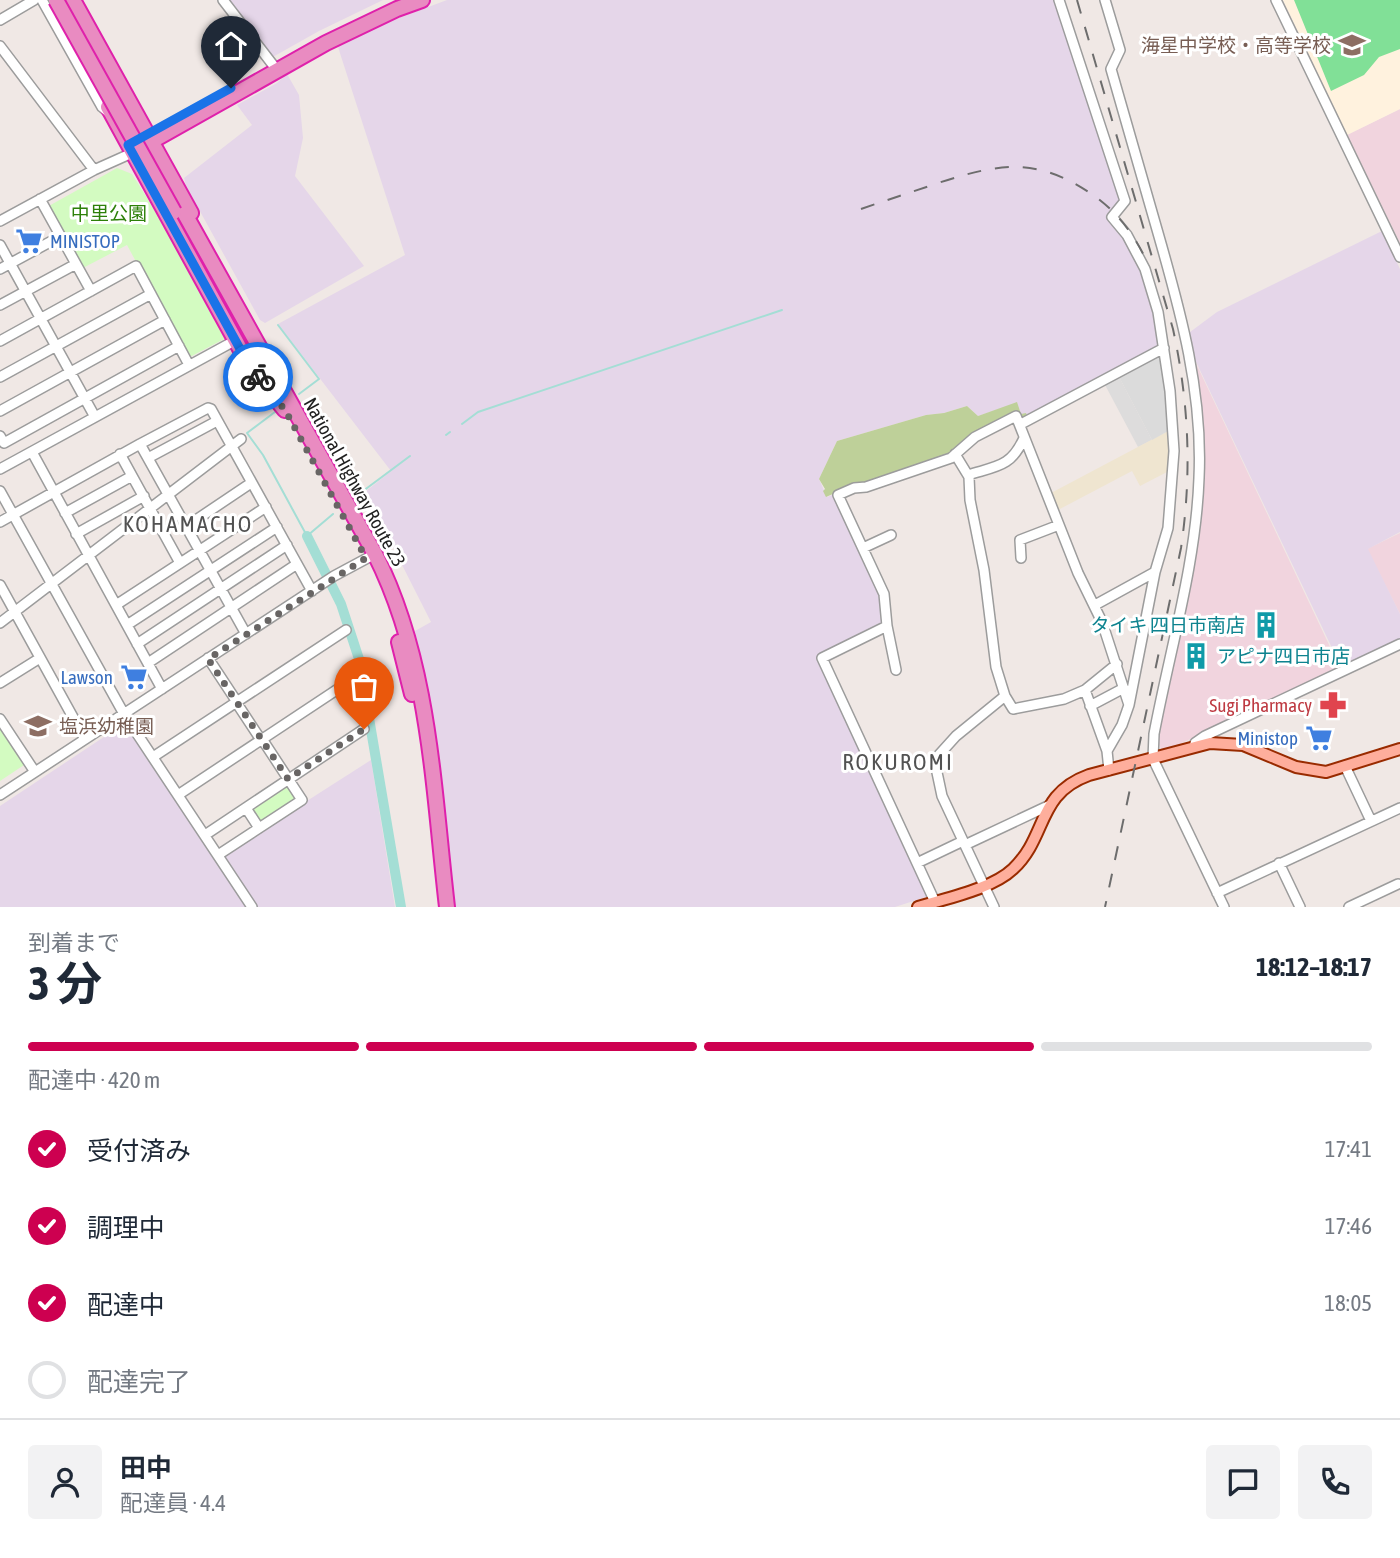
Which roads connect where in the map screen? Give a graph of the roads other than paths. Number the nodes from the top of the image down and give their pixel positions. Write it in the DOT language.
graph roads {
  1 [pos="34,0"];
  2 [pos="42,0"];
  3 [pos="48,0"];
  4 [pos="56,0"];
  5 [pos="223,0"];
  6 [pos="400,0"];
  7 [pos="422,0"];
  8 [pos="1059,0"];
  9 [pos="1105,0"];
  10 [pos="1276,0"];
  11 [pos="73,1"];
  12 [pos="0,20"];
  13 [pos="0,46"];
  14 [pos="273,65"];
  15 [pos="113,115"];
  16 [pos="181,126"];
  17 [pos="149,137"];
  18 [pos="130,149"];
  19 [pos="94,170"];
  20 [pos="172,178"];
  21 [pos="40,199"];
  22 [pos="177,210"];
  23 [pos="1,219"];
  24 [pos="61,236"];
  25 [pos="0,245"];
  26 [pos="1400,257"];
  27 [pos="10,264"];
  28 [pos="76,264"];
  29 [pos="0,270"];
  30 [pos="91,290"];
  31 [pos="25,291"];
  32 [pos="151,294"];
  33 [pos="0,305"];
  34 [pos="40,318"];
  35 [pos="165,320"];
  36 [pos="236,340"];
  37 [pos="0,341"];
  38 [pos="55,346"];
  39 [pos="179,346"];
  40 [pos="1164,348"];
  41 [pos="190,365"];
  42 [pos="70,373"];
  43 [pos="0,377"];
  44 [pos="84,398"];
  45 [pos="289,408"];
  46 [pos="0,411"];
  47 [pos="94,417"];
  48 [pos="217,421"];
  49 [pos="1021,425"];
  50 [pos="0,436"];
  51 [pos="1024,438"];
  52 [pos="242,439"];
  53 [pos="140,444"];
  54 [pos="232,447"];
  55 [pos="32,452"];
  56 [pos="120,454"];
  57 [pos="955,454"];
  58 [pos="148,458"];
  59 [pos="0,470"];
  60 [pos="968,475"];
  61 [pos="132,476"];
  62 [pos="251,483"];
  63 [pos="0,491"];
  64 [pos="53,492"];
  65 [pos="169,495"];
  66 [pos="144,496"];
  67 [pos="266,507"];
  68 [pos="150,509"];
  69 [pos="65,513"];
  70 [pos="13,514"];
  71 [pos="0,522"];
  72 [pos="1059,525"];
  73 [pos="187,526"];
  74 [pos="276,527"];
  75 [pos="76,534"];
  76 [pos="891,535"];
  77 [pos="286,545"];
  78 [pos="863,548"];
  79 [pos="199,550"];
  80 [pos="89,556"];
  81 [pos="370,556"];
  82 [pos="1021,558"];
  83 [pos="180,563"];
  84 [pos="297,564"];
  85 [pos="210,570"];
  86 [pos="1155,572"];
  87 [pos="52,584"];
  88 [pos="0,585"];
  89 [pos="221,589"];
  90 [pos="312,591"];
  91 [pos="116,605"];
  92 [pos="1095,606"];
  93 [pos="231,608"];
  94 [pos="15,612"];
  95 [pos="0,623"];
  96 [pos="127,625"];
  97 [pos="887,626"];
  98 [pos="346,630"];
  99 [pos="246,634"];
  100 [pos="137,644"];
  101 [pos="1400,645"];
  102 [pos="40,658"];
  103 [pos="208,659"];
  104 [pos="148,663"];
  105 [pos="1116,664"];
  106 [pos="896,670"];
  107 [pos="356,677"];
  108 [pos="0,683"];
  109 [pos="1124,688"];
  110 [pos="162,689"];
  111 [pos="1085,690"];
  112 [pos="1005,696"];
  113 [pos="236,702"];
  114 [pos="1129,705"];
  115 [pos="1090,706"];
  116 [pos="124,714"];
  117 [pos="0,719"];
  118 [pos="364,729"];
  119 [pos="85,739"];
  120 [pos="261,740"];
  121 [pos="1195,746"];
  122 [pos="1400,749"];
  123 [pos="1107,751"];
  124 [pos="153,757"];
  125 [pos="1153,759"];
  126 [pos="1345,766"];
  127 [pos="1109,770"];
  128 [pos="35,772"];
  129 [pos="288,779"];
  130 [pos="0,795"];
  131 [pos="178,795"];
  132 [pos="1050,805"];
  133 [pos="246,808"];
  134 [pos="1400,808"];
  135 [pos="1371,821"];
  136 [pos="259,828"];
  137 [pos="205,835"];
  138 [pos="965,842"];
  139 [pos="218,855"];
  140 [pos="917,863"];
  141 [pos="1279,863"];
  142 [pos="1398,884"];
  143 [pos="984,886"];
  144 [pos="1217,893"];
  145 [pos="935,902"];
  146 [pos="252,907"];
  147 [pos="437,907"];
  148 [pos="447,907"];
  149 [pos="918,907"];
  150 [pos="994,907"];
  151 [pos="1224,907"];
  152 [pos="1300,907"];
  153 [pos="1349,907"];
  1 -- 12 [label="street"];
  2 -- 15 [label="street"];
  3 -- 15 [label="highway"];
  4 -- 22 [label="highway, National Highway Route 23, bridge"];
  5 -- 14 [label="street"];
  6 -- 14 [label="highway"];
  7 -- 16 [label="highway"];
  8 -- 40 [label="street"];
  9 -- 125 [label="street"];
  10 -- 26 [label="street"];
  11 -- 17 [label="highway"];
  11 -- 22 [label="highway, National Highway Route 23"];
  13 -- 19 [label="street"];
  14 -- 17 [label="highway"];
  15 -- 18 [label="highway"];
  16 -- 17 [label="highway"];
  16 -- 20 [label="highway"];
  17 -- 18 [label="highway"];
  17 -- 20 [label="highway"];
  18 -- 19 [label="street"];
  18 -- 36 [label="highway"];
  19 -- 21 [label="street"];
  20 -- 45 [label="highway"];
  21 -- 23 [label="street"];
  21 -- 24 [label="street"];
  22 -- 45 [label="highway, National Highway Route 23"];
  24 -- 27 [label="street"];
  24 -- 28 [label="street"];
  25 -- 27 [label="street"];
  27 -- 29 [label="street"];
  27 -- 31 [label="street"];
  28 -- 30 [label="street"];
  28 -- 31 [label="street"];
  30 -- 32 [label="street"];
  30 -- 34 [label="street"];
  31 -- 33 [label="street"];
  31 -- 34 [label="street"];
  32 -- 35 [label="street"];
  32 -- 38 [label="street"];
  34 -- 37 [label="street"];
  34 -- 38 [label="street"];
  35 -- 39 [label="street"];
  35 -- 42 [label="street"];
  36 -- 41 [label="street"];
  36 -- 45 [label="highway"];
  38 -- 42 [label="street"];
  38 -- 43 [label="street"];
  39 -- 41 [label="street"];
  39 -- 44 [label="street"];
  40 -- 49 [label="street"];
  40 -- 86 [label="street"];
  41 -- 47 [label="street"];
  42 -- 44 [label="street"];
  42 -- 46 [label="street"];
  44 -- 47 [label="street"];
  44 -- 50 [label="street"];
  45 -- 81 [label="highway, National Highway Route 23"];
  47 -- 55 [label="street"];
  48 -- 53 [label="street"];
  48 -- 54 [label="street"];
  48 -- 58 [label="street"];
  49 -- 51 [label="street"];
  49 -- 57 [label="street"];
  51 -- 60 [label="street"];
  51 -- 72 [label="street"];
  52 -- 54 [label="street"];
  53 -- 56 [label="street"];
  53 -- 58 [label="street"];
  54 -- 62 [label="street"];
  54 -- 65 [label="street"];
  55 -- 59 [label="street"];
  55 -- 64 [label="street"];
  56 -- 61 [label="street"];
  56 -- 64 [label="street"];
  57 -- 60 [label="street"];
  57 -- 78 [label="street"];
  58 -- 65 [label="street"];
  60 -- 112 [label="street"];
  61 -- 66 [label="street"];
  61 -- 69 [label="street"];
  62 -- 67 [label="street"];
  62 -- 73 [label="street"];
  63 -- 70 [label="street"];
  64 -- 69 [label="street"];
  64 -- 70 [label="street"];
  65 -- 68 [label="street"];
  65 -- 73 [label="street"];
  66 -- 68 [label="street"];
  66 -- 75 [label="street"];
  67 -- 74 [label="street"];
  67 -- 79 [label="street"];
  68 -- 80 [label="street"];
  68 -- 83 [label="street"];
  69 -- 75 [label="street"];
  70 -- 71 [label="street"];
  70 -- 87 [label="street"];
  72 -- 82 [label="street"];
  72 -- 92 [label="street"];
  73 -- 79 [label="street"];
  74 -- 77 [label="street"];
  74 -- 85 [label="street"];
  75 -- 80 [label="street"];
  76 -- 78 [label="street"];
  77 -- 84 [label="street"];
  77 -- 89 [label="street"];
  78 -- 97 [label="street"];
  79 -- 83 [label="street"];
  79 -- 85 [label="street"];
  80 -- 87 [label="street"];
  80 -- 91 [label="street"];
  81 -- 90 [label="street"];
  81 -- 147 [label="highway, National Highway Route 23"];
  81 -- 148 [label="highway, National Highway Route 23"];
  83 -- 91 [label="street"];
  84 -- 90 [label="street"];
  84 -- 93 [label="street"];
  85 -- 89 [label="street"];
  85 -- 96 [label="street"];
  86 -- 92 [label="street"];
  86 -- 114 [label="street"];
  87 -- 94 [label="street"];
  87 -- 116 [label="street"];
  88 -- 94 [label="street"];
  89 -- 93 [label="street"];
  89 -- 100 [label="street"];
  90 -- 99 [label="street"];
  91 -- 96 [label="street"];
  92 -- 105 [label="street"];
  93 -- 99 [label="street"];
  93 -- 104 [label="street"];
  94 -- 95 [label="street"];
  94 -- 102 [label="street"];
  96 -- 100 [label="street"];
  97 -- 106 [label="street"];
  97 -- 140 [label="street"];
  98 -- 113 [label="street"];
  99 -- 103 [label="street"];
  100 -- 104 [label="street"];
  101 -- 121 [label="street"];
  102 -- 108 [label="street"];
  102 -- 119 [label="street"];
  103 -- 110 [label="street"];
  103 -- 113 [label="street"];
  104 -- 110 [label="street"];
  105 -- 109 [label="street"];
  105 -- 111 [label="street"];
  107 -- 120 [label="street"];
  109 -- 114 [label="street"];
  109 -- 115 [label="street"];
  110 -- 116 [label="street"];
  111 -- 112 [label="street"];
  111 -- 115 [label="street"];
  112 -- 138 [label="street"];
  113 -- 120 [label="street"];
  113 -- 124 [label="street"];
  114 -- 123 [label="street"];
  115 -- 123 [label="street"];
  116 -- 119 [label="street"];
  116 -- 124 [label="street"];
  117 -- 128 [label="street"];
  118 -- 129 [label="street"];
  119 -- 128 [label="street"];
  120 -- 129 [label="street"];
  120 -- 131 [label="street"];
  121 -- 125 [label="main road"];
  121 -- 126 [label="main road"];
  122 -- 126 [label="main road"];
  123 -- 127 [label="street"];
  124 -- 131 [label="street"];
  125 -- 127 [label="main road"];
  125 -- 144 [label="street"];
  126 -- 135 [label="street"];
  127 -- 132 [label="main road"];
  128 -- 130 [label="street"];
  129 -- 133 [label="street"];
  129 -- 136 [label="street"];
  131 -- 137 [label="street"];
  132 -- 138 [label="street"];
  132 -- 143 [label="main road"];
  133 -- 136 [label="street"];
  133 -- 137 [label="street"];
  134 -- 135 [label="street"];
  135 -- 141 [label="street"];
  136 -- 139 [label="street"];
  137 -- 139 [label="street"];
  138 -- 140 [label="street"];
  138 -- 143 [label="street"];
  139 -- 146 [label="street"];
  140 -- 145 [label="street"];
  141 -- 144 [label="street"];
  141 -- 152 [label="street"];
  142 -- 153 [label="street"];
  143 -- 145 [label="main road"];
  143 -- 150 [label="street"];
  144 -- 151 [label="street"];
  145 -- 149 [label="main road"];
}
